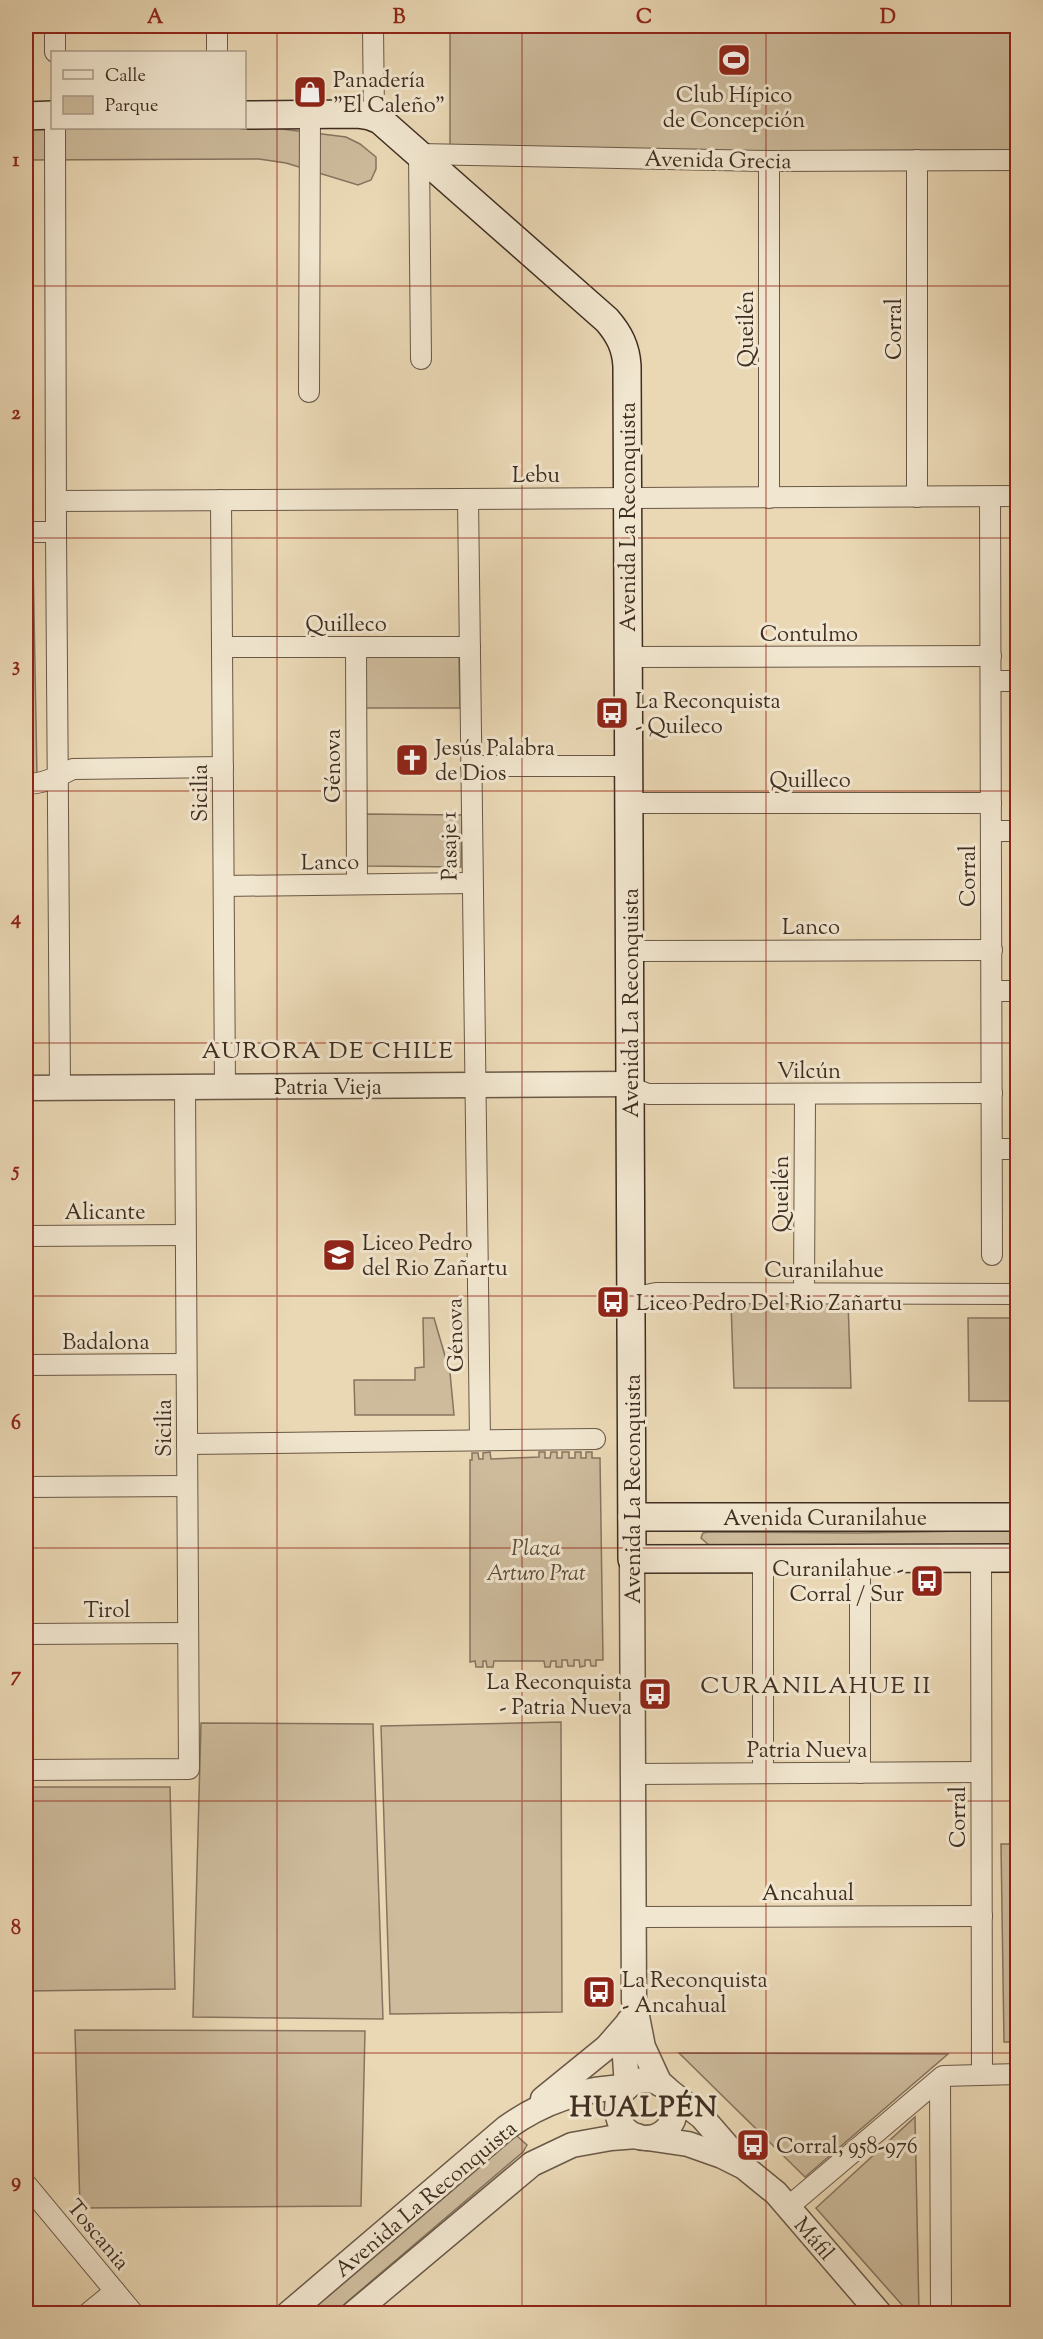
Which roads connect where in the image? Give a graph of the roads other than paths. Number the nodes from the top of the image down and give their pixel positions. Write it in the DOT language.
graph roads {
  1 [pos="55,26"];
  2 [pos="217,26"];
  3 [pos="373,26"];
  4 [pos="55,51"];
  5 [pos="217,51"];
  6 [pos="310,114"];
  7 [pos="51,115"];
  8 [pos="246,115"];
  9 [pos="26,116"];
  10 [pos="374,117"];
  11 [pos="55,129"];
  12 [pos="419,154"];
  13 [pos="916,160"];
  14 [pos="1017,160"];
  15 [pos="769,161"];
  16 [pos="421,359"];
  17 [pos="309,392"];
  18 [pos="1017,496"];
  19 [pos="916,497"];
  20 [pos="990,497"];
  21 [pos="627,498"];
  22 [pos="769,498"];
  23 [pos="468,499"];
  24 [pos="221,500"];
  25 [pos="56,501"];
  26 [pos="26,532"];
  27 [pos="56,532"];
  28 [pos="222,647"];
  29 [pos="356,647"];
  30 [pos="470,647"];
  31 [pos="991,656"];
  32 [pos="628,657"];
  33 [pos="991,681"];
  34 [pos="1017,681"];
  35 [pos="223,766"];
  36 [pos="471,766"];
  37 [pos="628,766"];
  38 [pos="58,777"];
  39 [pos="26,784"];
  40 [pos="629,803"];
  41 [pos="991,803"];
  42 [pos="991,831"];
  43 [pos="1017,831"];
  44 [pos="472,883"];
  45 [pos="357,884"];
  46 [pos="224,886"];
  47 [pos="992,950"];
  48 [pos="630,951"];
  49 [pos="992,991"];
  50 [pos="1017,991"];
  51 [pos="630,1084"];
  52 [pos="474,1085"];
  53 [pos="185,1087"];
  54 [pos="225,1087"];
  55 [pos="26,1088"];
  56 [pos="60,1088"];
  57 [pos="992,1093"];
  58 [pos="805,1094"];
  59 [pos="992,1149"];
  60 [pos="1017,1149"];
  61 [pos="185,1235"];
  62 [pos="26,1236"];
  63 [pos="992,1255"];
  64 [pos="804,1293"];
  65 [pos="1017,1294"];
  66 [pos="631,1298"];
  67 [pos="186,1364"];
  68 [pos="26,1365"];
  69 [pos="596,1439"];
  70 [pos="480,1440"];
  71 [pos="187,1444"];
  72 [pos="187,1486"];
  73 [pos="26,1487"];
  74 [pos="632,1517"];
  75 [pos="1017,1517"];
  76 [pos="1017,1558"];
  77 [pos="632,1559"];
  78 [pos="763,1559"];
  79 [pos="860,1559"];
  80 [pos="981,1559"];
  81 [pos="188,1633"];
  82 [pos="26,1634"];
  83 [pos="26,1770"];
  84 [pos="981,1772"];
  85 [pos="633,1773"];
  86 [pos="763,1773"];
  87 [pos="860,1773"];
  88 [pos="982,1916"];
  89 [pos="634,1917"];
  90 [pos="631,2012"];
  91 [pos="982,2074"];
  92 [pos="1017,2074"];
  93 [pos="940,2079"];
  94 [pos="627,2087"];
  95 [pos="664,2087"];
  96 [pos="525,2115"];
  97 [pos="642,2137"];
  98 [pos="744,2167"];
  99 [pos="26,2185"];
  100 [pos="788,2206"];
  101 [pos="35,2207"];
  102 [pos="115,2290"];
  103 [pos="87,2313"];
  104 [pos="134,2313"];
  105 [pos="288,2313"];
  106 [pos="353,2313"];
  107 [pos="880,2313"];
  108 [pos="940,2313"];
  1 -- 4 [label="street"];
  2 -- 5 [label="street"];
  3 -- 10 [label="street"];
  6 -- 8 [label="main road"];
  6 -- 10 [label="main road"];
  6 -- 17 [label="street"];
  7 -- 9 [label="main road"];
  10 -- 12 [label="main road, Avenida La Reconquista"];
  11 -- 25 [label="street"];
  12 -- 15 [label="street, Avenida Grecia"];
  12 -- 16 [label="street"];
  12 -- 21 [label="main road, Avenida La Reconquista"];
  13 -- 14 [label="street, Avenida Grecia"];
  13 -- 15 [label="street, Avenida Grecia"];
  13 -- 19 [label="street, Corral"];
  15 -- 22 [label="street, Queilén"];
  18 -- 20 [label="street, Lebu"];
  19 -- 20 [label="street, Lebu"];
  19 -- 22 [label="street, Lebu"];
  20 -- 31 [label="street, Corral"];
  21 -- 22 [label="street, Lebu"];
  21 -- 23 [label="street, Lebu"];
  21 -- 32 [label="main road, Avenida La Reconquista"];
  23 -- 24 [label="street, Lebu"];
  23 -- 30 [label="street, Pasaje 1"];
  24 -- 25 [label="street, Lebu"];
  24 -- 28 [label="street, Sicilia"];
  25 -- 27 [label="street"];
  26 -- 27 [label="street"];
  27 -- 38 [label="street"];
  28 -- 29 [label="street, Quilleco"];
  28 -- 35 [label="street, Sicilia"];
  29 -- 30 [label="street, Quilleco"];
  29 -- 45 [label="street, Génova"];
  30 -- 36 [label="street, Pasaje 1"];
  31 -- 32 [label="street, Contulmo"];
  31 -- 33 [label="street, Corral"];
  32 -- 37 [label="main road, Avenida La Reconquista"];
  33 -- 34 [label="street"];
  33 -- 41 [label="street, Corral"];
  35 -- 38 [label="street"];
  35 -- 46 [label="street, Sicilia"];
  36 -- 37 [label="street"];
  36 -- 44 [label="street, Pasaje 1"];
  37 -- 40 [label="main road, Avenida La Reconquista"];
  38 -- 39 [label="street"];
  38 -- 56 [label="street"];
  40 -- 41 [label="street, Quilleco"];
  40 -- 48 [label="main road, Avenida La Reconquista"];
  41 -- 42 [label="street, Corral"];
  42 -- 43 [label="street"];
  42 -- 47 [label="street, Corral"];
  44 -- 45 [label="street, Lanco"];
  44 -- 52 [label="street, Pasaje 1"];
  45 -- 46 [label="street, Lanco"];
  46 -- 54 [label="street, Sicilia"];
  47 -- 48 [label="street, Lanco"];
  47 -- 49 [label="street, Corral"];
  48 -- 51 [label="main road, Avenida La Reconquista"];
  49 -- 50 [label="street"];
  49 -- 57 [label="street, Corral"];
  51 -- 52 [label="street, Patria Vieja"];
  51 -- 58 [label="street, Vilcún"];
  51 -- 66 [label="main road, Avenida La Reconquista"];
  52 -- 54 [label="street, Patria Vieja"];
  52 -- 70 [label="street, Génova"];
  53 -- 54 [label="street, Patria Vieja"];
  53 -- 56 [label="street, Patria Vieja"];
  53 -- 61 [label="street, Sicilia"];
  55 -- 56 [label="street, Patria Vieja"];
  57 -- 58 [label="street, Vilcún"];
  57 -- 59 [label="street, Corral"];
  58 -- 64 [label="street, Queilén"];
  59 -- 60 [label="street"];
  59 -- 63 [label="street, Corral"];
  61 -- 62 [label="street, Alicante"];
  61 -- 67 [label="street, Sicilia"];
  64 -- 65 [label="street, Curanilahue"];
  64 -- 66 [label="street, Curanilahue"];
  66 -- 74 [label="main road, Avenida La Reconquista"];
  67 -- 68 [label="street, Badalona"];
  67 -- 71 [label="street, Sicilia"];
  69 -- 70 [label="street"];
  70 -- 71 [label="street"];
  71 -- 72 [label="street, Sicilia"];
  72 -- 73 [label="street"];
  72 -- 81 [label="street, Sicilia"];
  74 -- 75 [label="main road, Avenida Curanilahue"];
  74 -- 77 [label="main road, Avenida La Reconquista"];
  76 -- 80 [label="main road, Avenida Curanilahue"];
  77 -- 78 [label="main road, Avenida Curanilahue"];
  77 -- 85 [label="street, Avenida La Reconquista"];
  78 -- 79 [label="main road, Avenida Curanilahue"];
  78 -- 86 [label="street"];
  79 -- 80 [label="main road, Avenida Curanilahue"];
  79 -- 87 [label="street"];
  80 -- 84 [label="street, Corral"];
  81 -- 82 [label="street, Tirol"];
  81 -- 83 [label="street, Sicilia"];
  84 -- 87 [label="street, Patria Nueva"];
  84 -- 88 [label="street, Corral"];
  85 -- 86 [label="street, Patria Nueva"];
  85 -- 89 [label="street, Avenida La Reconquista"];
  86 -- 87 [label="street, Patria Nueva"];
  88 -- 89 [label="street, Ancahual"];
  88 -- 91 [label="street, Corral"];
  89 -- 90 [label="street, Avenida La Reconquista"];
  90 -- 94 [label="street, Avenida La Reconquista"];
  90 -- 95 [label="street, Avenida La Reconquista"];
  90 -- 96 [label="street"];
  91 -- 92 [label="street"];
  91 -- 93 [label="street"];
  93 -- 100 [label="street"];
  93 -- 108 [label="street"];
  94 -- 95 [label="street"];
  94 -- 96 [label="street, Avenida La Reconquista"];
  94 -- 97 [label="street"];
  95 -- 97 [label="street"];
  95 -- 98 [label="street, Máfil"];
  96 -- 105 [label="street, Avenida La Reconquista"];
  97 -- 98 [label="street, Máfil"];
  97 -- 106 [label="street, Avenida La Reconquista"];
  98 -- 100 [label="street, Máfil"];
  99 -- 101 [label="street, Toscania"];
  100 -- 107 [label="street, Máfil"];
  101 -- 102 [label="street, Toscania"];
  102 -- 103 [label="street"];
  102 -- 104 [label="street, Toscania"];
}
